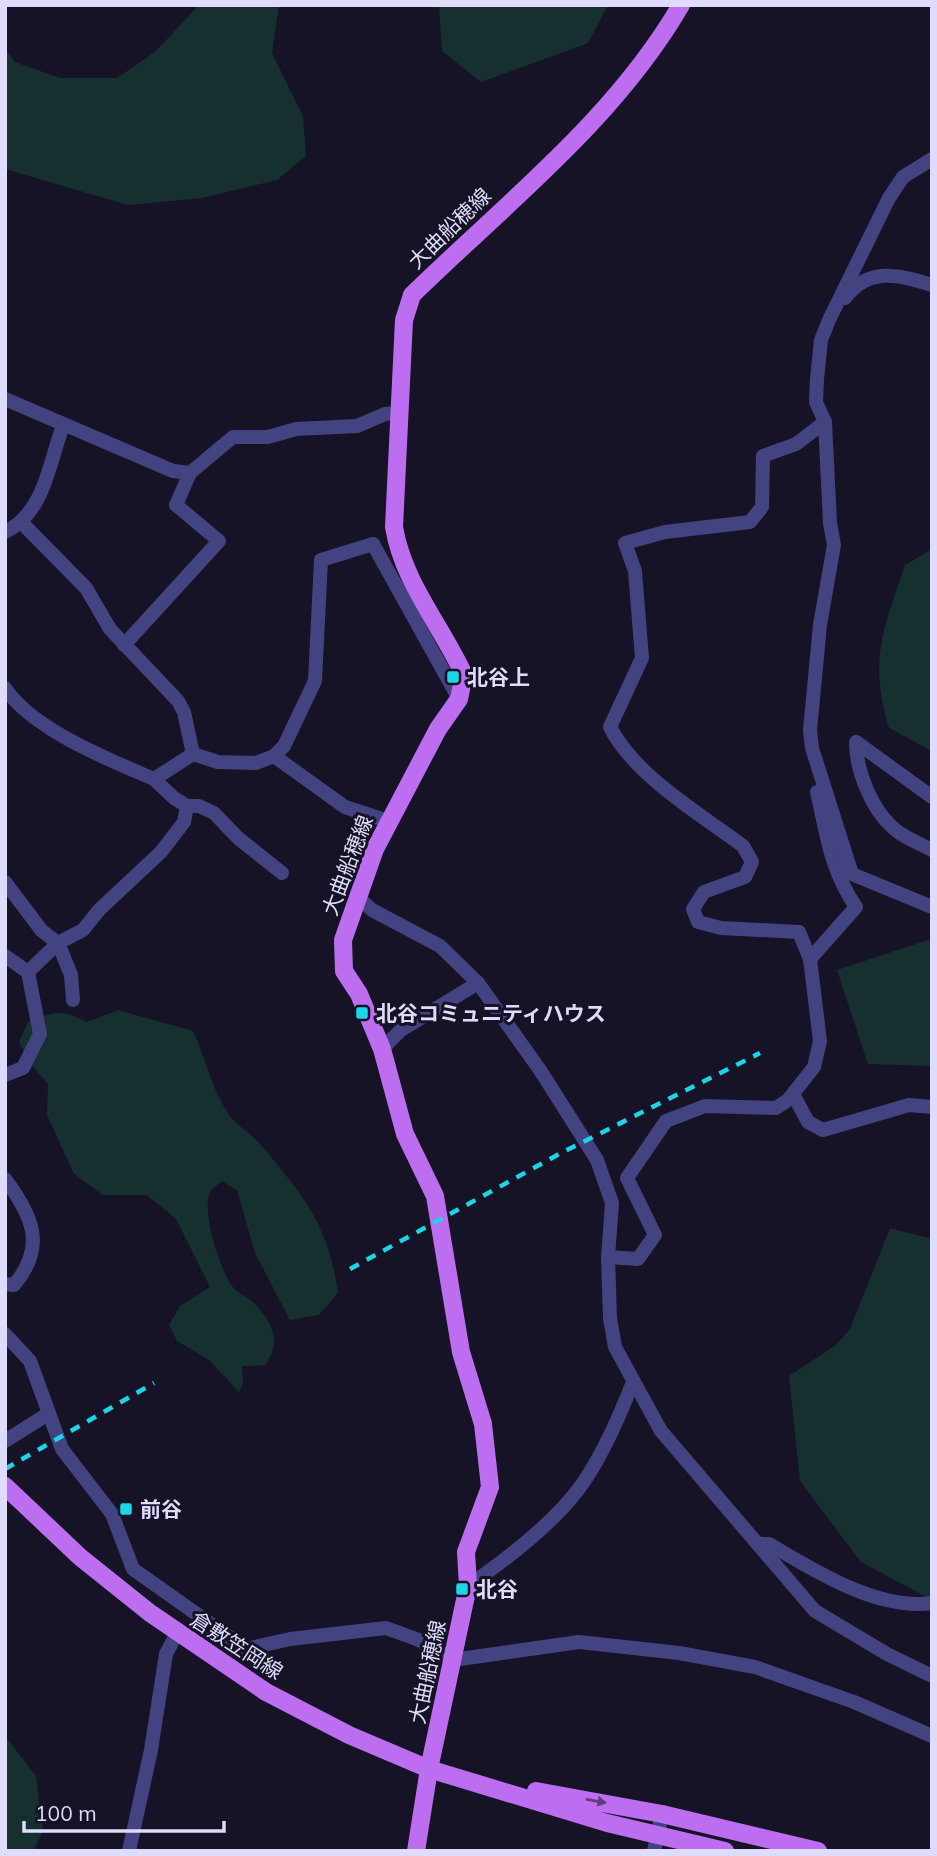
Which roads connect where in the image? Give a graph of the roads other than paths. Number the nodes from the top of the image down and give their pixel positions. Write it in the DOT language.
graph roads {
  1 [pos="681,5"];
  2 [pos="932,159"];
  3 [pos="932,285"];
  4 [pos="829,320"];
  5 [pos="5,399"];
  6 [pos="399,413"];
  7 [pos="825,422"];
  8 [pos="63,426"];
  9 [pos="190,473"];
  10 [pos="21,522"];
  11 [pos="5,531"];
  12 [pos="124,645"];
  13 [pos="5,688"];
  14 [pos="459,699"];
  15 [pos="193,754"];
  16 [pos="274,756"];
  17 [pos="820,775"];
  18 [pos="154,779"];
  19 [pos="932,797"];
  20 [pos="187,806"];
  21 [pos="388,821"];
  22 [pos="932,850"];
  23 [pos="282,873"];
  24 [pos="5,883"];
  25 [pos="357,896"];
  26 [pos="932,907"];
  27 [pos="58,943"];
  28 [pos="5,956"];
  29 [pos="810,959"];
  30 [pos="28,972"];
  31 [pos="478,984"];
  32 [pos="73,1000"];
  33 [pos="382,1049"];
  34 [pos="5,1075"];
  35 [pos="793,1094"];
  36 [pos="932,1107"];
  37 [pos="5,1179"];
  38 [pos="608,1257"];
  39 [pos="5,1284"];
  40 [pos="5,1334"];
  41 [pos="633,1382"];
  42 [pos="48,1414"];
  43 [pos="5,1441"];
  44 [pos="5,1486"];
  45 [pos="758,1544"];
  46 [pos="468,1586"];
  47 [pos="932,1603"];
  48 [pos="177,1633"];
  49 [pos="453,1660"];
  50 [pos="932,1676"];
  51 [pos="932,1736"];
  52 [pos="429,1769"];
  53 [pos="481,1783"];
  54 [pos="662,1814"];
  55 [pos="656,1843"];
  56 [pos="129,1851"];
  57 [pos="416,1851"];
  58 [pos="725,1851"];
  59 [pos="818,1851"];
  1 -- 6 [label="main road, 大曲船穂線"];
  2 -- 4 [label="street"];
  3 -- 4 [label="street"];
  4 -- 7 [label="street"];
  5 -- 8 [label="street"];
  6 -- 9 [label="street"];
  6 -- 14 [label="main road, 大曲船穂線"];
  7 -- 17 [label="street"];
  7 -- 29 [label="street"];
  8 -- 9 [label="street"];
  8 -- 10 [label="street"];
  9 -- 12 [label="street"];
  10 -- 11 [label="street"];
  10 -- 12 [label="street"];
  12 -- 15 [label="street"];
  13 -- 18 [label="street"];
  14 -- 16 [label="street"];
  14 -- 21 [label="main road, 大曲船穂線"];
  15 -- 16 [label="street"];
  15 -- 18 [label="street"];
  16 -- 21 [label="street"];
  17 -- 26 [label="street"];
  17 -- 29 [label="street"];
  18 -- 20 [label="street"];
  19 -- 22 [label="street"];
  20 -- 23 [label="street"];
  20 -- 27 [label="street"];
  21 -- 25 [label="main road, 大曲船穂線"];
  24 -- 27 [label="street"];
  25 -- 31 [label="street"];
  25 -- 33 [label="main road, 大曲船穂線"];
  27 -- 30 [label="street"];
  27 -- 32 [label="street"];
  28 -- 30 [label="street"];
  29 -- 35 [label="street"];
  30 -- 34 [label="street"];
  31 -- 33 [label="street"];
  31 -- 38 [label="street"];
  33 -- 46 [label="main road, 大曲船穂線"];
  35 -- 36 [label="street"];
  35 -- 38 [label="street"];
  37 -- 39 [label="street"];
  38 -- 41 [label="street"];
  40 -- 42 [label="street"];
  41 -- 45 [label="street"];
  41 -- 46 [label="street"];
  42 -- 43 [label="street"];
  42 -- 49 [label="street"];
  44 -- 48 [label="main road, 倉敷笠岡線"];
  45 -- 47 [label="street"];
  45 -- 50 [label="street"];
  46 -- 49 [label="main road, 大曲船穂線"];
  48 -- 52 [label="main road, 倉敷笠岡線"];
  48 -- 56 [label="street"];
  49 -- 51 [label="street"];
  49 -- 52 [label="main road, 大曲船穂線"];
  52 -- 53 [label="main road, 倉敷笠岡線"];
  52 -- 57 [label="main road, 大曲船穂線"];
  53 -- 54 [label="main road, 倉敷笠岡線, one-way"];
  53 -- 55 [label="main road, 倉敷笠岡線"];
  54 -- 55 [label="street"];
  54 -- 59 [label="main road, 倉敷笠岡線"];
  55 -- 58 [label="main road, 倉敷笠岡線"];
}
